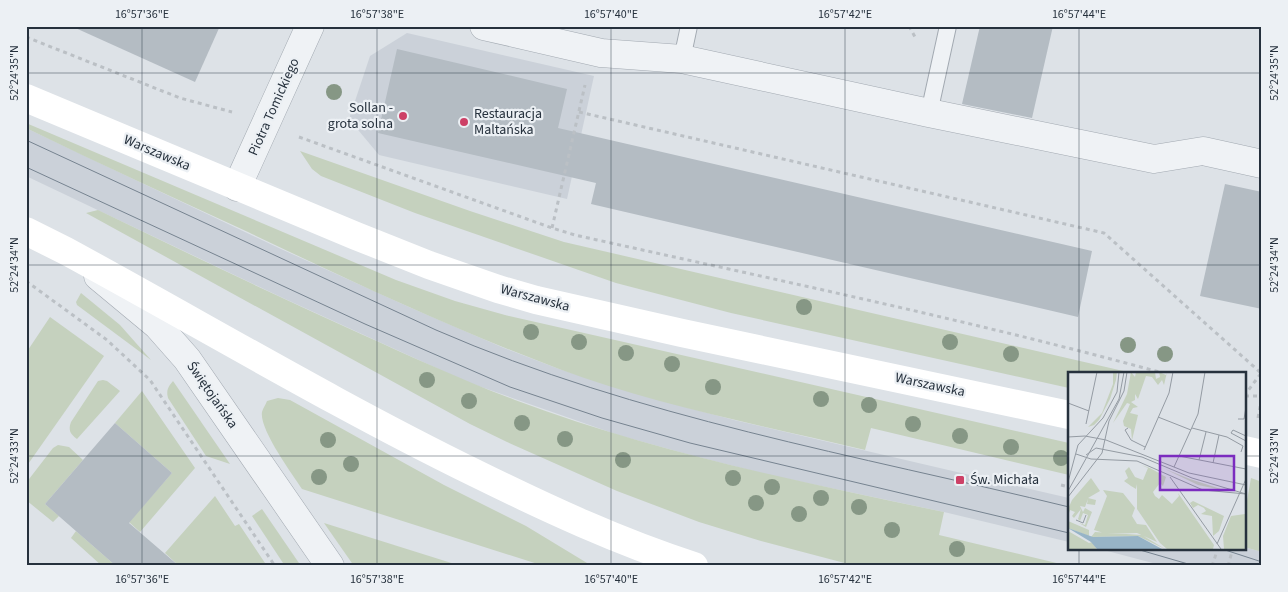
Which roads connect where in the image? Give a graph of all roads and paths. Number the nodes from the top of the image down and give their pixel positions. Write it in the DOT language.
graph roads {
  1 [pos="310,26"];
  2 [pos="484,26"];
  3 [pos="690,26"];
  4 [pos="948,26"];
  5 [pos="26,37"];
  6 [pos="591,50"];
  7 [pos="682,59"];
  8 [pos="26,98"];
  9 [pos="579,112"];
  10 [pos="236,114"];
  11 [pos="929,114"];
  12 [pos="297,136"];
  13 [pos="1262,164"];
  14 [pos="237,187"];
  15 [pos="552,228"];
  16 [pos="26,231"];
  17 [pos="66,251"];
  18 [pos="26,281"];
  19 [pos="1158,372"];
  20 [pos="1261,372"];
  21 [pos="1246,393"];
  22 [pos="1246,396"];
  23 [pos="1262,396"];
  24 [pos="1068,414"];
  25 [pos="1257,423"];
  26 [pos="1061,485"];
  27 [pos="1068,487"];
  28 [pos="1217,550"];
  29 [pos="1232,550"];
  30 [pos="276,566"];
  31 [pos="330,566"];
  32 [pos="694,566"];
  33 [pos="1212,566"];
  34 [pos="1228,566"];
  1 -- 14 [label="street, Piotra Tomickiego"];
  2 -- 6 [label="street"];
  3 -- 7 [label="lane"];
  4 -- 11 [label="lane"];
  5 -- 10 [label="path"];
  6 -- 7 [label="street"];
  6 -- 9 [label="path"];
  7 -- 11 [label="street"];
  8 -- 14 [label="main road, Warszawska"];
  9 -- 15 [label="path"];
  9 -- 20 [label="path"];
  11 -- 13 [label="street"];
  12 -- 15 [label="path"];
  14 -- 24 [label="main road, Warszawska"];
  15 -- 19 [label="path"];
  16 -- 17 [label="main road"];
  17 -- 31 [label="street, Świętojańska"];
  17 -- 32 [label="main road"];
  18 -- 30 [label="path"];
  20 -- 21 [label="path"];
  22 -- 23 [label="path"];
  23 -- 25 [label="path"];
  26 -- 27 [label="path"];
  28 -- 33 [label="path"];
  29 -- 34 [label="path"];
}
